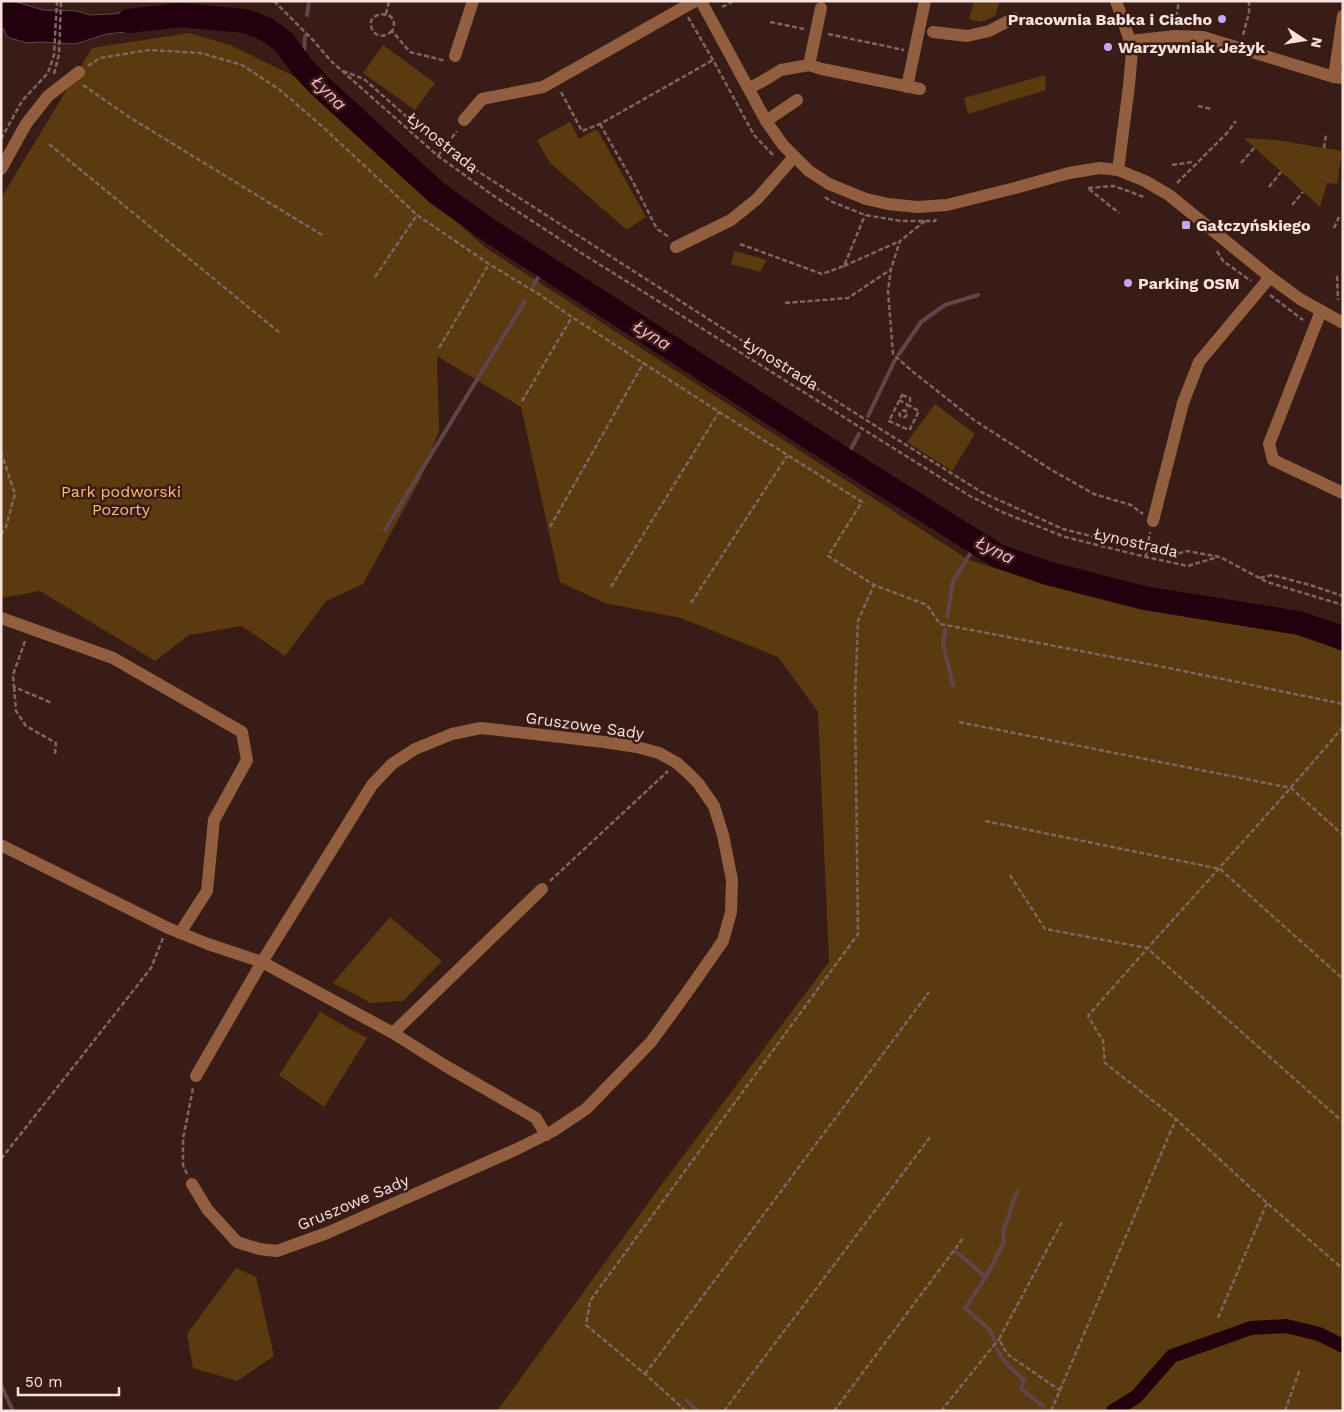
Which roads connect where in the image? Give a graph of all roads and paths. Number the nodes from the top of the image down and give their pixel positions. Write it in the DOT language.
graph roads {
  1 [pos="57,1"];
  2 [pos="61,1"];
  3 [pos="274,1"];
  4 [pos="389,1"];
  5 [pos="473,1"];
  6 [pos="695,1"];
  7 [pos="701,1"];
  8 [pos="734,1"];
  9 [pos="925,1"];
  10 [pos="1116,1"];
  11 [pos="1179,1"];
  12 [pos="1249,1"];
  13 [pos="722,7"];
  14 [pos="821,8"];
  15 [pos="386,14"];
  16 [pos="1343,16"];
  17 [pos="1014,18"];
  18 [pos="770,22"];
  19 [pos="1175,27"];
  20 [pos="804,29"];
  21 [pos="392,32"];
  22 [pos="933,32"];
  23 [pos="822,33"];
  24 [pos="1243,35"];
  25 [pos="1130,40"];
  26 [pos="907,51"];
  27 [pos="59,54"];
  28 [pos="454,56"];
  29 [pos="713,60"];
  30 [pos="809,65"];
  31 [pos="343,71"];
  32 [pos="75,74"];
  33 [pos="1338,77"];
  34 [pos="555,80"];
  35 [pos="907,87"];
  36 [pos="749,88"];
  37 [pos="920,89"];
  38 [pos="797,100"];
  39 [pos="1198,106"];
  40 [pos="1211,109"];
  41 [pos="464,120"];
  42 [pos="766,121"];
  43 [pos="1236,121"];
  44 [pos="600,124"];
  45 [pos="1326,135"];
  46 [pos="1,138"];
  47 [pos="49,144"];
  48 [pos="1254,148"];
  49 [pos="1324,148"];
  50 [pos="443,149"];
  51 [pos="438,156"];
  52 [pos="794,157"];
  53 [pos="1192,162"];
  54 [pos="1241,163"];
  55 [pos="1172,165"];
  56 [pos="1,169"];
  57 [pos="1118,170"];
  58 [pos="1281,172"];
  59 [pos="1177,184"];
  60 [pos="1268,187"];
  61 [pos="1303,192"];
  62 [pos="1148,198"];
  63 [pos="1292,205"];
  64 [pos="1119,213"];
  65 [pos="417,215"];
  66 [pos="865,215"];
  67 [pos="1339,217"];
  68 [pos="925,221"];
  69 [pos="1334,228"];
  70 [pos="322,235"];
  71 [pos="900,241"];
  72 [pos="674,244"];
  73 [pos="740,244"];
  74 [pos="1216,250"];
  75 [pos="489,264"];
  76 [pos="844,266"];
  77 [pos="891,269"];
  78 [pos="1337,276"];
  79 [pos="375,277"];
  80 [pos="1270,278"];
  81 [pos="1261,289"];
  82 [pos="1338,300"];
  83 [pos="786,303"];
  84 [pos="1321,311"];
  85 [pos="572,317"];
  86 [pos="1343,323"];
  87 [pos="1315,326"];
  88 [pos="280,333"];
  89 [pos="439,348"];
  90 [pos="644,362"];
  91 [pos="522,400"];
  92 [pos="899,400"];
  93 [pos="908,405"];
  94 [pos="894,409"];
  95 [pos="905,411"];
  96 [pos="719,412"];
  97 [pos="900,412"];
  98 [pos="901,418"];
  99 [pos="897,426"];
  100 [pos="1,452"];
  101 [pos="788,455"];
  102 [pos="1343,493"];
  103 [pos="1153,521"];
  104 [pos="550,527"];
  105 [pos="1,535"];
  106 [pos="1147,549"];
  107 [pos="1146,557"];
  108 [pos="1220,557"];
  109 [pos="1260,578"];
  110 [pos="874,585"];
  111 [pos="611,588"];
  112 [pos="1343,596"];
  113 [pos="691,603"];
  114 [pos="1343,605"];
  115 [pos="1,618"];
  116 [pos="25,627"];
  117 [pos="14,687"];
  118 [pos="52,703"];
  119 [pos="1343,704"];
  120 [pos="959,722"];
  121 [pos="1343,728"];
  122 [pos="55,754"];
  123 [pos="677,763"];
  124 [pos="1291,788"];
  125 [pos="985,821"];
  126 [pos="1343,834"];
  127 [pos="1,845"];
  128 [pos="1220,869"];
  129 [pos="1010,875"];
  130 [pos="542,889"];
  131 [pos="174,930"];
  132 [pos="1147,948"];
  133 [pos="262,962"];
  134 [pos="1343,979"];
  135 [pos="929,992"];
  136 [pos="393,1033"];
  137 [pos="196,1076"];
  138 [pos="1176,1120"];
  139 [pos="1343,1122"];
  140 [pos="546,1135"];
  141 [pos="931,1136"];
  142 [pos="1,1159"];
  143 [pos="192,1184"];
  144 [pos="1267,1203"];
  145 [pos="1063,1220"];
  146 [pos="964,1236"];
  147 [pos="1343,1268"];
  148 [pos="1218,1318"];
  149 [pos="999,1339"];
  150 [pos="1300,1370"];
  151 [pos="645,1374"];
  152 [pos="1061,1390"];
  153 [pos="686,1411"];
  154 [pos="724,1411"];
  155 [pos="834,1411"];
  156 [pos="941,1411"];
  157 [pos="1051,1411"];
  158 [pos="1285,1411"];
  1 -- 46 [label="path"];
  2 -- 27 [label="path"];
  3 -- 31 [label="path, Łynostrada"];
  4 -- 15 [label="path"];
  5 -- 28 [label="street"];
  6 -- 34 [label="street"];
  7 -- 36 [label="street"];
  8 -- 13 [label="path"];
  9 -- 35 [label="street"];
  10 -- 25 [label="street"];
  11 -- 19 [label="path"];
  12 -- 24 [label="path"];
  14 -- 30 [label="street"];
  15 -- 21 [label="path"];
  15 -- 21 [label="path"];
  16 -- 33 [label="street"];
  17 -- 22 [label="street"];
  18 -- 20 [label="path"];
  21 -- 28 [label="path"];
  23 -- 26 [label="path"];
  25 -- 33 [label="street"];
  25 -- 57 [label="street"];
  29 -- 44 [label="path"];
  30 -- 35 [label="street"];
  30 -- 36 [label="street"];
  31 -- 50 [label="path"];
  31 -- 51 [label="path, Łynostrada"];
  32 -- 56 [label="street"];
  32 -- 65 [label="path"];
  32 -- 70 [label="path"];
  34 -- 41 [label="street"];
  34 -- 44 [label="path"];
  35 -- 37 [label="street"];
  36 -- 42 [label="street"];
  38 -- 42 [label="street"];
  39 -- 40 [label="path"];
  41 -- 50 [label="path"];
  42 -- 52 [label="street"];
  43 -- 59 [label="path"];
  44 -- 72 [label="path"];
  45 -- 49 [label="path"];
  47 -- 88 [label="path"];
  48 -- 54 [label="path"];
  50 -- 51 [label="path"];
  50 -- 106 [label="path"];
  51 -- 107 [label="path, Łynostrada"];
  52 -- 57 [label="street"];
  52 -- 72 [label="street"];
  53 -- 55 [label="path"];
  57 -- 80 [label="street"];
  58 -- 60 [label="path"];
  61 -- 63 [label="path"];
  62 -- 64 [label="path"];
  65 -- 75 [label="path"];
  65 -- 79 [label="path"];
  66 -- 76 [label="path"];
  67 -- 69 [label="path"];
  68 -- 71 [label="path"];
  71 -- 76 [label="path"];
  71 -- 77 [label="path"];
  73 -- 76 [label="path"];
  74 -- 81 [label="path"];
  75 -- 85 [label="path"];
  75 -- 89 [label="path"];
  77 -- 83 [label="path"];
  77 -- 103 [label="path"];
  78 -- 82 [label="path"];
  80 -- 81 [label="street"];
  80 -- 84 [label="street"];
  81 -- 87 [label="path"];
  81 -- 103 [label="street"];
  84 -- 86 [label="street"];
  84 -- 87 [label="street"];
  85 -- 90 [label="path"];
  85 -- 91 [label="path"];
  87 -- 102 [label="street"];
  90 -- 96 [label="path"];
  90 -- 104 [label="path"];
  92 -- 93 [label="path"];
  92 -- 93 [label="path"];
  92 -- 94 [label="path"];
  93 -- 95 [label="path"];
  93 -- 99 [label="path"];
  94 -- 97 [label="path"];
  94 -- 99 [label="path"];
  95 -- 97 [label="path"];
  95 -- 98 [label="path"];
  96 -- 101 [label="path"];
  96 -- 111 [label="path"];
  97 -- 98 [label="path"];
  98 -- 99 [label="path"];
  100 -- 105 [label="path"];
  101 -- 110 [label="path"];
  101 -- 113 [label="path"];
  103 -- 106 [label="path"];
  106 -- 107 [label="path"];
  106 -- 108 [label="path"];
  107 -- 108 [label="path, Łynostrada"];
  108 -- 109 [label="path"];
  109 -- 112 [label="path"];
  109 -- 114 [label="path"];
  110 -- 119 [label="path"];
  110 -- 151 [label="path"];
  115 -- 116 [label="street"];
  116 -- 117 [label="path"];
  116 -- 131 [label="street"];
  117 -- 118 [label="path"];
  117 -- 122 [label="path"];
  120 -- 124 [label="path"];
  121 -- 124 [label="path"];
  123 -- 130 [label="path"];
  123 -- 133 [label="street, Gruszowe Sady"];
  123 -- 140 [label="street, Gruszowe Sady"];
  124 -- 126 [label="path"];
  124 -- 128 [label="path"];
  125 -- 128 [label="path"];
  127 -- 131 [label="street"];
  128 -- 132 [label="path"];
  128 -- 134 [label="path"];
  129 -- 132 [label="path"];
  130 -- 136 [label="street"];
  131 -- 133 [label="street"];
  131 -- 142 [label="path"];
  132 -- 138 [label="path"];
  132 -- 139 [label="path"];
  133 -- 136 [label="street"];
  133 -- 137 [label="street, Gruszowe Sady"];
  135 -- 151 [label="path"];
  136 -- 140 [label="street"];
  137 -- 143 [label="path"];
  138 -- 144 [label="path"];
  138 -- 152 [label="path"];
  140 -- 143 [label="street, Gruszowe Sady"];
  141 -- 154 [label="path"];
  144 -- 147 [label="path"];
  144 -- 148 [label="path"];
  145 -- 149 [label="path"];
  146 -- 155 [label="path"];
  149 -- 152 [label="path"];
  149 -- 156 [label="path"];
  150 -- 158 [label="path"];
  151 -- 153 [label="path"];
  152 -- 157 [label="path"];
}
